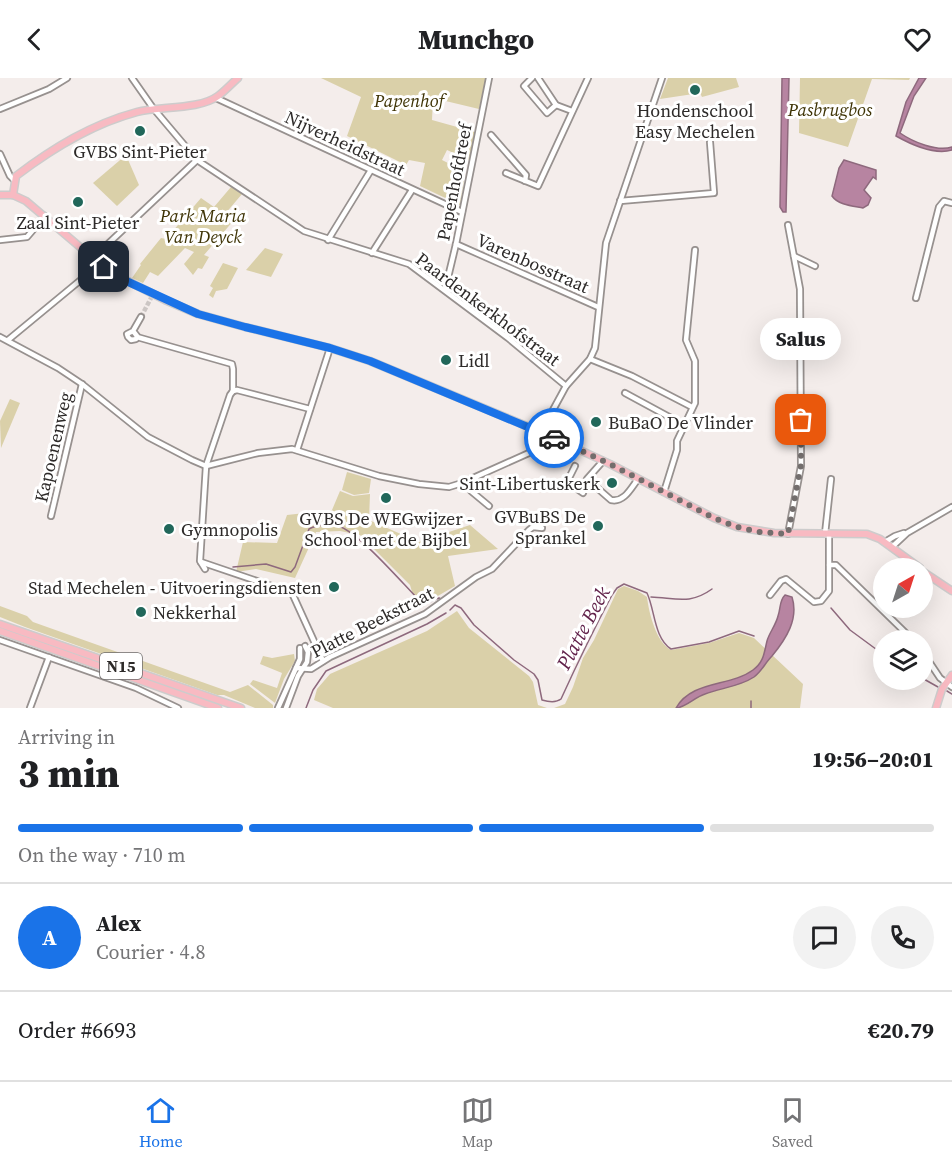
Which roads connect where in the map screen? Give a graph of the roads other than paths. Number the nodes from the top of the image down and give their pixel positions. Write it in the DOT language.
graph roads {
  1 [pos="67,78"];
  2 [pos="132,78"];
  3 [pos="238,78"];
  4 [pos="489,78"];
  5 [pos="532,78"];
  6 [pos="538,78"];
  7 [pos="588,78"];
  8 [pos="662,78"];
  9 [pos="216,98"];
  10 [pos="556,105"];
  11 [pos="153,108"];
  12 [pos="0,109"];
  13 [pos="572,111"];
  14 [pos="491,135"];
  15 [pos="710,142"];
  16 [pos="0,154"];
  17 [pos="197,160"];
  18 [pos="371,170"];
  19 [pos="506,173"];
  20 [pos="14,180"];
  21 [pos="525,181"];
  22 [pos="412,190"];
  23 [pos="0,193"];
  24 [pos="13,193"];
  25 [pos="620,201"];
  26 [pos="952,203"];
  27 [pos="462,212"];
  28 [pos="45,216"];
  29 [pos="788,225"];
  30 [pos="0,240"];
  31 [pos="328,240"];
  32 [pos="456,244"];
  33 [pos="695,250"];
  34 [pos="372,253"];
  35 [pos="794,256"];
  36 [pos="93,258"];
  37 [pos="100,264"];
  38 [pos="815,266"];
  39 [pos="445,290"];
  40 [pos="916,298"];
  41 [pos="598,307"];
  42 [pos="141,317"];
  43 [pos="133,331"];
  44 [pos="0,337"];
  45 [pos="137,338"];
  46 [pos="8,340"];
  47 [pos="330,348"];
  48 [pos="590,359"];
  49 [pos="82,384"];
  50 [pos="566,386"];
  51 [pos="233,391"];
  52 [pos="625,393"];
  53 [pos="692,407"];
  54 [pos="310,409"];
  55 [pos="684,426"];
  56 [pos="541,432"];
  57 [pos="554,438"];
  58 [pos="297,450"];
  59 [pos="603,460"];
  60 [pos="206,466"];
  61 [pos="575,466"];
  62 [pos="639,479"];
  63 [pos="831,479"];
  64 [pos="465,481"];
  65 [pos="664,492"];
  66 [pos="583,493"];
  67 [pos="489,506"];
  68 [pos="952,507"];
  69 [pos="51,516"];
  70 [pos="542,528"];
  71 [pos="907,532"];
  72 [pos="788,534"];
  73 [pos="827,534"];
  74 [pos="885,542"];
  75 [pos="892,548"];
  76 [pos="905,558"];
  77 [pos="200,561"];
  78 [pos="829,565"];
  79 [pos="205,568"];
  80 [pos="933,578"];
  81 [pos="952,591"];
  82 [pos="770,595"];
  83 [pos="0,624"];
  84 [pos="903,630"];
  85 [pos="0,631"];
  86 [pos="0,640"];
  87 [pos="49,657"];
  88 [pos="323,661"];
  89 [pos="296,668"];
  90 [pos="303,668"];
  91 [pos="933,668"];
  92 [pos="952,675"];
  93 [pos="949,685"];
  94 [pos="30,708"];
  95 [pos="178,708"];
  96 [pos="218,708"];
  97 [pos="241,708"];
  98 [pos="278,708"];
  99 [pos="286,708"];
  100 [pos="936,708"];
  1 -- 12 [label="street"];
  2 -- 11 [label="street, Paardenkerkhofstraat"];
  3 -- 9 [label="main road"];
  4 -- 27 [label="street, Papenhofdreef"];
  5 -- 10 [label="street"];
  6 -- 10 [label="street"];
  7 -- 13 [label="street"];
  8 -- 25 [label="street"];
  9 -- 11 [label="main road"];
  9 -- 18 [label="street, Nijverheidstraat"];
  10 -- 13 [label="street"];
  11 -- 17 [label="street, Paardenkerkhofstraat"];
  11 -- 20 [label="main road"];
  13 -- 21 [label="street"];
  14 -- 21 [label="street"];
  15 -- 25 [label="street"];
  16 -- 20 [label="street"];
  17 -- 31 [label="street, Paardenkerkhofstraat"];
  17 -- 36 [label="street"];
  18 -- 22 [label="street, Nijverheidstraat"];
  18 -- 31 [label="street"];
  19 -- 21 [label="street"];
  20 -- 24 [label="main road"];
  22 -- 27 [label="street, Nijverheidstraat"];
  22 -- 34 [label="street"];
  23 -- 24 [label="main road"];
  24 -- 28 [label="main road"];
  25 -- 41 [label="street"];
  26 -- 40 [label="street"];
  27 -- 32 [label="street, Papenhofdreef"];
  28 -- 30 [label="street"];
  28 -- 36 [label="main road"];
  29 -- 35 [label="street"];
  31 -- 34 [label="street, Paardenkerkhofstraat"];
  32 -- 39 [label="street, Papenhofdreef"];
  32 -- 41 [label="street, Varenbosstraat"];
  33 -- 53 [label="street"];
  34 -- 39 [label="street, Paardenkerkhofstraat"];
  35 -- 38 [label="street"];
  35 -- 72 [label="street"];
  36 -- 37 [label="main road"];
  37 -- 46 [label="street"];
  37 -- 47 [label="main road"];
  39 -- 50 [label="street, Paardenkerkhofstraat"];
  41 -- 48 [label="street"];
  42 -- 43 [label="street"];
  43 -- 45 [label="street"];
  43 -- 45 [label="street"];
  44 -- 46 [label="street"];
  45 -- 51 [label="street"];
  46 -- 49 [label="street"];
  47 -- 54 [label="street"];
  47 -- 56 [label="main road"];
  48 -- 50 [label="street"];
  48 -- 53 [label="street"];
  49 -- 60 [label="street"];
  49 -- 69 [label="street, Kapoenenweg"];
  50 -- 56 [label="street"];
  51 -- 54 [label="street"];
  51 -- 60 [label="street"];
  52 -- 55 [label="street"];
  53 -- 55 [label="street"];
  54 -- 58 [label="street"];
  55 -- 65 [label="street"];
  56 -- 57 [label="main road"];
  57 -- 59 [label="main road"];
  57 -- 64 [label="street"];
  58 -- 60 [label="street"];
  58 -- 64 [label="street"];
  59 -- 62 [label="main road"];
  59 -- 62 [label="street"];
  60 -- 77 [label="street"];
  61 -- 66 [label="street"];
  62 -- 65 [label="main road"];
  63 -- 73 [label="street"];
  64 -- 67 [label="street"];
  65 -- 72 [label="main road"];
  68 -- 71 [label="street"];
  70 -- 88 [label="street, Platte Beekstraat"];
  71 -- 74 [label="street"];
  71 -- 75 [label="street"];
  72 -- 73 [label="main road"];
  73 -- 74 [label="main road"];
  73 -- 78 [label="street"];
  74 -- 75 [label="main road"];
  75 -- 76 [label="main road"];
  77 -- 79 [label="street"];
  77 -- 88 [label="street"];
  78 -- 82 [label="street"];
  78 -- 84 [label="street"];
  80 -- 81 [label="main road"];
  83 -- 97 [label="main road, N15"];
  85 -- 96 [label="main road, N15"];
  86 -- 87 [label="street"];
  87 -- 94 [label="street"];
  87 -- 95 [label="street"];
  88 -- 90 [label="street, Platte Beekstraat"];
  89 -- 90 [label="street, Platte Beekstraat"];
  89 -- 90 [label="street"];
  89 -- 98 [label="street"];
  90 -- 99 [label="street"];
  91 -- 93 [label="street"];
  92 -- 93 [label="main road"];
  93 -- 100 [label="main road"];
}
